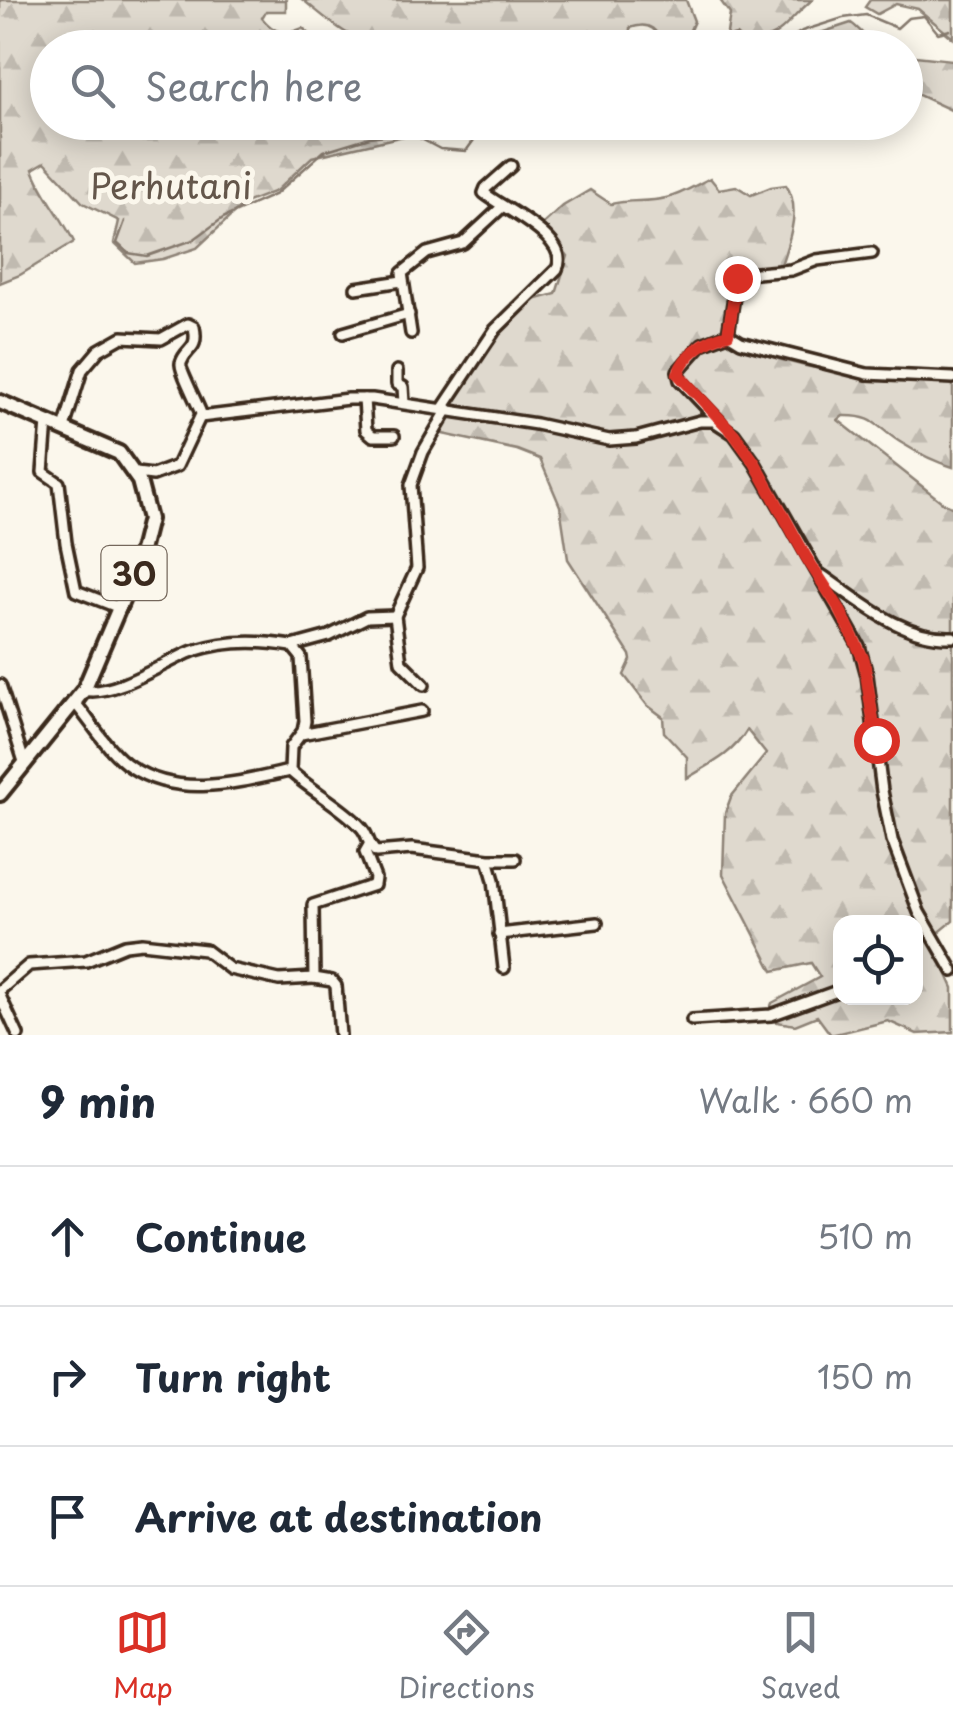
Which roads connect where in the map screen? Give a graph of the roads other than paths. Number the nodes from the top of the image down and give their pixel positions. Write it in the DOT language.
graph roads {
  1 [pos="511,166"];
  2 [pos="502,208"];
  3 [pos="872,253"];
  4 [pos="402,281"];
  5 [pos="356,288"];
  6 [pos="410,314"];
  7 [pos="411,332"];
  8 [pos="343,333"];
  9 [pos="728,334"];
  10 [pos="397,371"];
  11 [pos="953,378"];
  12 [pos="364,398"];
  13 [pos="0,402"];
  14 [pos="404,403"];
  15 [pos="445,409"];
  16 [pos="202,416"];
  17 [pos="47,422"];
  18 [pos="722,425"];
  19 [pos="64,428"];
  20 [pos="394,436"];
  21 [pos="136,473"];
  22 [pos="817,572"];
  23 [pos="120,608"];
  24 [pos="395,616"];
  25 [pos="953,637"];
  26 [pos="292,646"];
  27 [pos="0,685"];
  28 [pos="424,686"];
  29 [pos="84,690"];
  30 [pos="75,703"];
  31 [pos="422,712"];
  32 [pos="301,734"];
  33 [pos="25,764"];
  34 [pos="290,771"];
  35 [pos="0,794"];
  36 [pos="369,845"];
  37 [pos="488,859"];
  38 [pos="516,859"];
  39 [pos="597,924"];
  40 [pos="928,926"];
  41 [pos="923,929"];
  42 [pos="499,934"];
  43 [pos="504,968"];
  44 [pos="953,971"];
  45 [pos="314,978"];
  46 [pos="0,993"];
  47 [pos="833,993"];
  48 [pos="692,1020"];
  49 [pos="18,1035"];
  50 [pos="340,1035"];
  1 -- 2 [label="street"];
  2 -- 4 [label="street"];
  2 -- 15 [label="street"];
  3 -- 9 [label="street"];
  4 -- 5 [label="street"];
  4 -- 6 [label="street"];
  6 -- 7 [label="street"];
  6 -- 8 [label="street"];
  9 -- 11 [label="street"];
  9 -- 18 [label="street"];
  10 -- 14 [label="street"];
  12 -- 14 [label="street"];
  12 -- 16 [label="street"];
  12 -- 20 [label="street"];
  13 -- 17 [label="highway"];
  14 -- 15 [label="street"];
  15 -- 18 [label="street"];
  15 -- 24 [label="street"];
  16 -- 19 [label="street"];
  16 -- 21 [label="street"];
  17 -- 19 [label="highway"];
  17 -- 23 [label="street"];
  18 -- 22 [label="street"];
  19 -- 21 [label="highway"];
  21 -- 23 [label="highway, 30"];
  22 -- 25 [label="street"];
  22 -- 40 [label="street"];
  23 -- 29 [label="highway, 30"];
  24 -- 26 [label="street"];
  24 -- 28 [label="street"];
  26 -- 29 [label="street"];
  26 -- 32 [label="street"];
  27 -- 33 [label="street"];
  29 -- 30 [label="highway, 30"];
  30 -- 33 [label="highway, 30"];
  30 -- 34 [label="street"];
  31 -- 32 [label="street"];
  32 -- 34 [label="street"];
  33 -- 35 [label="highway, 30"];
  34 -- 36 [label="street"];
  36 -- 37 [label="street"];
  36 -- 45 [label="street"];
  37 -- 38 [label="street"];
  37 -- 42 [label="street"];
  39 -- 42 [label="street"];
  40 -- 41 [label="street"];
  40 -- 44 [label="street"];
  42 -- 43 [label="street"];
  45 -- 46 [label="street"];
  45 -- 50 [label="street"];
  46 -- 49 [label="street"];
  47 -- 48 [label="street"];
}
